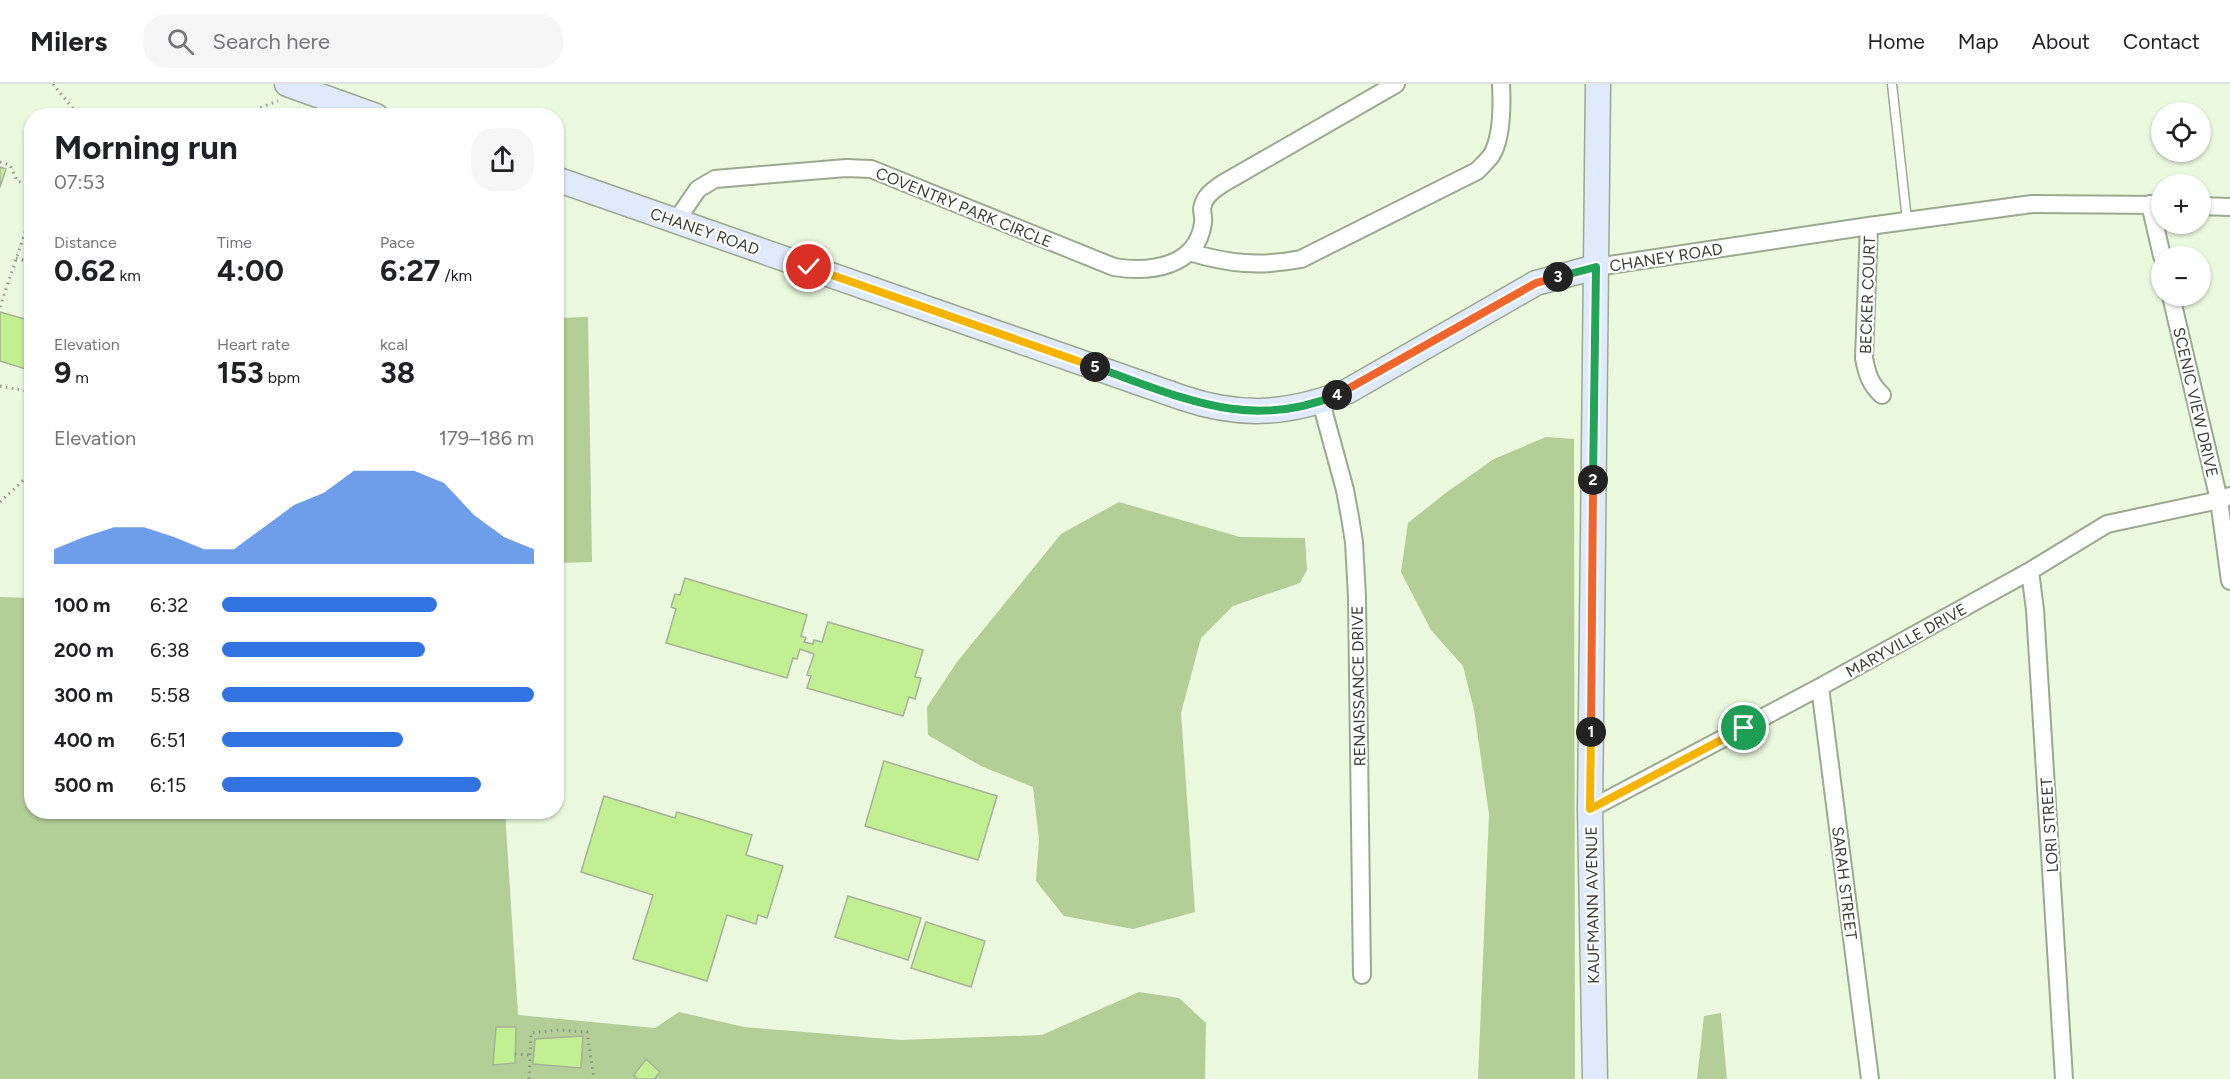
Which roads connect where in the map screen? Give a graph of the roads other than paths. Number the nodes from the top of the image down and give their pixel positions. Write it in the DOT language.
graph roads {
  1 [pos="1396,84"];
  2 [pos="1501,84"];
  3 [pos="1598,84"];
  4 [pos="1892,84"];
  5 [pos="283,92"];
  6 [pos="345,108"];
  7 [pos="564,182"];
  8 [pos="2151,205"];
  9 [pos="2211,206"];
  10 [pos="2230,207"];
  11 [pos="1907,220"];
  12 [pos="676,221"];
  13 [pos="1869,226"];
  14 [pos="1190,252"];
  15 [pos="1596,267"];
  16 [pos="2174,306"];
  17 [pos="1882,395"];
  18 [pos="1321,402"];
  19 [pos="2225,498"];
  20 [pos="2030,571"];
  21 [pos="2230,581"];
  22 [pos="1820,687"];
  23 [pos="1590,809"];
  24 [pos="1362,975"];
  25 [pos="1595,1079"];
  26 [pos="1870,1079"];
  27 [pos="2064,1079"];
  1 -- 14 [label="street"];
  2 -- 14 [label="street"];
  3 -- 15 [label="street, KAUFMANN AVENUE"];
  4 -- 11 [label="lane"];
  5 -- 6 [label="street"];
  7 -- 12 [label="street, CHANEY ROAD"];
  8 -- 11 [label="street, CHANEY ROAD"];
  9 -- 10 [label="street"];
  11 -- 13 [label="street, CHANEY ROAD"];
  12 -- 14 [label="street, COVENTRY PARK CIRCLE"];
  12 -- 18 [label="street, CHANEY ROAD"];
  13 -- 15 [label="street, CHANEY ROAD"];
  13 -- 17 [label="street, BECKER COURT"];
  15 -- 18 [label="street, CHANEY ROAD"];
  15 -- 23 [label="street, KAUFMANN AVENUE"];
  16 -- 19 [label="street, SCENIC VIEW DRIVE"];
  18 -- 24 [label="street, RENAISSANCE DRIVE"];
  19 -- 20 [label="street, MARYVILLE DRIVE"];
  19 -- 21 [label="street, SCENIC VIEW DRIVE"];
  20 -- 22 [label="street, MARYVILLE DRIVE"];
  20 -- 27 [label="street, LORI STREET"];
  22 -- 23 [label="street, MARYVILLE DRIVE"];
  22 -- 26 [label="street, SARAH STREET"];
  23 -- 25 [label="street, KAUFMANN AVENUE"];
}
